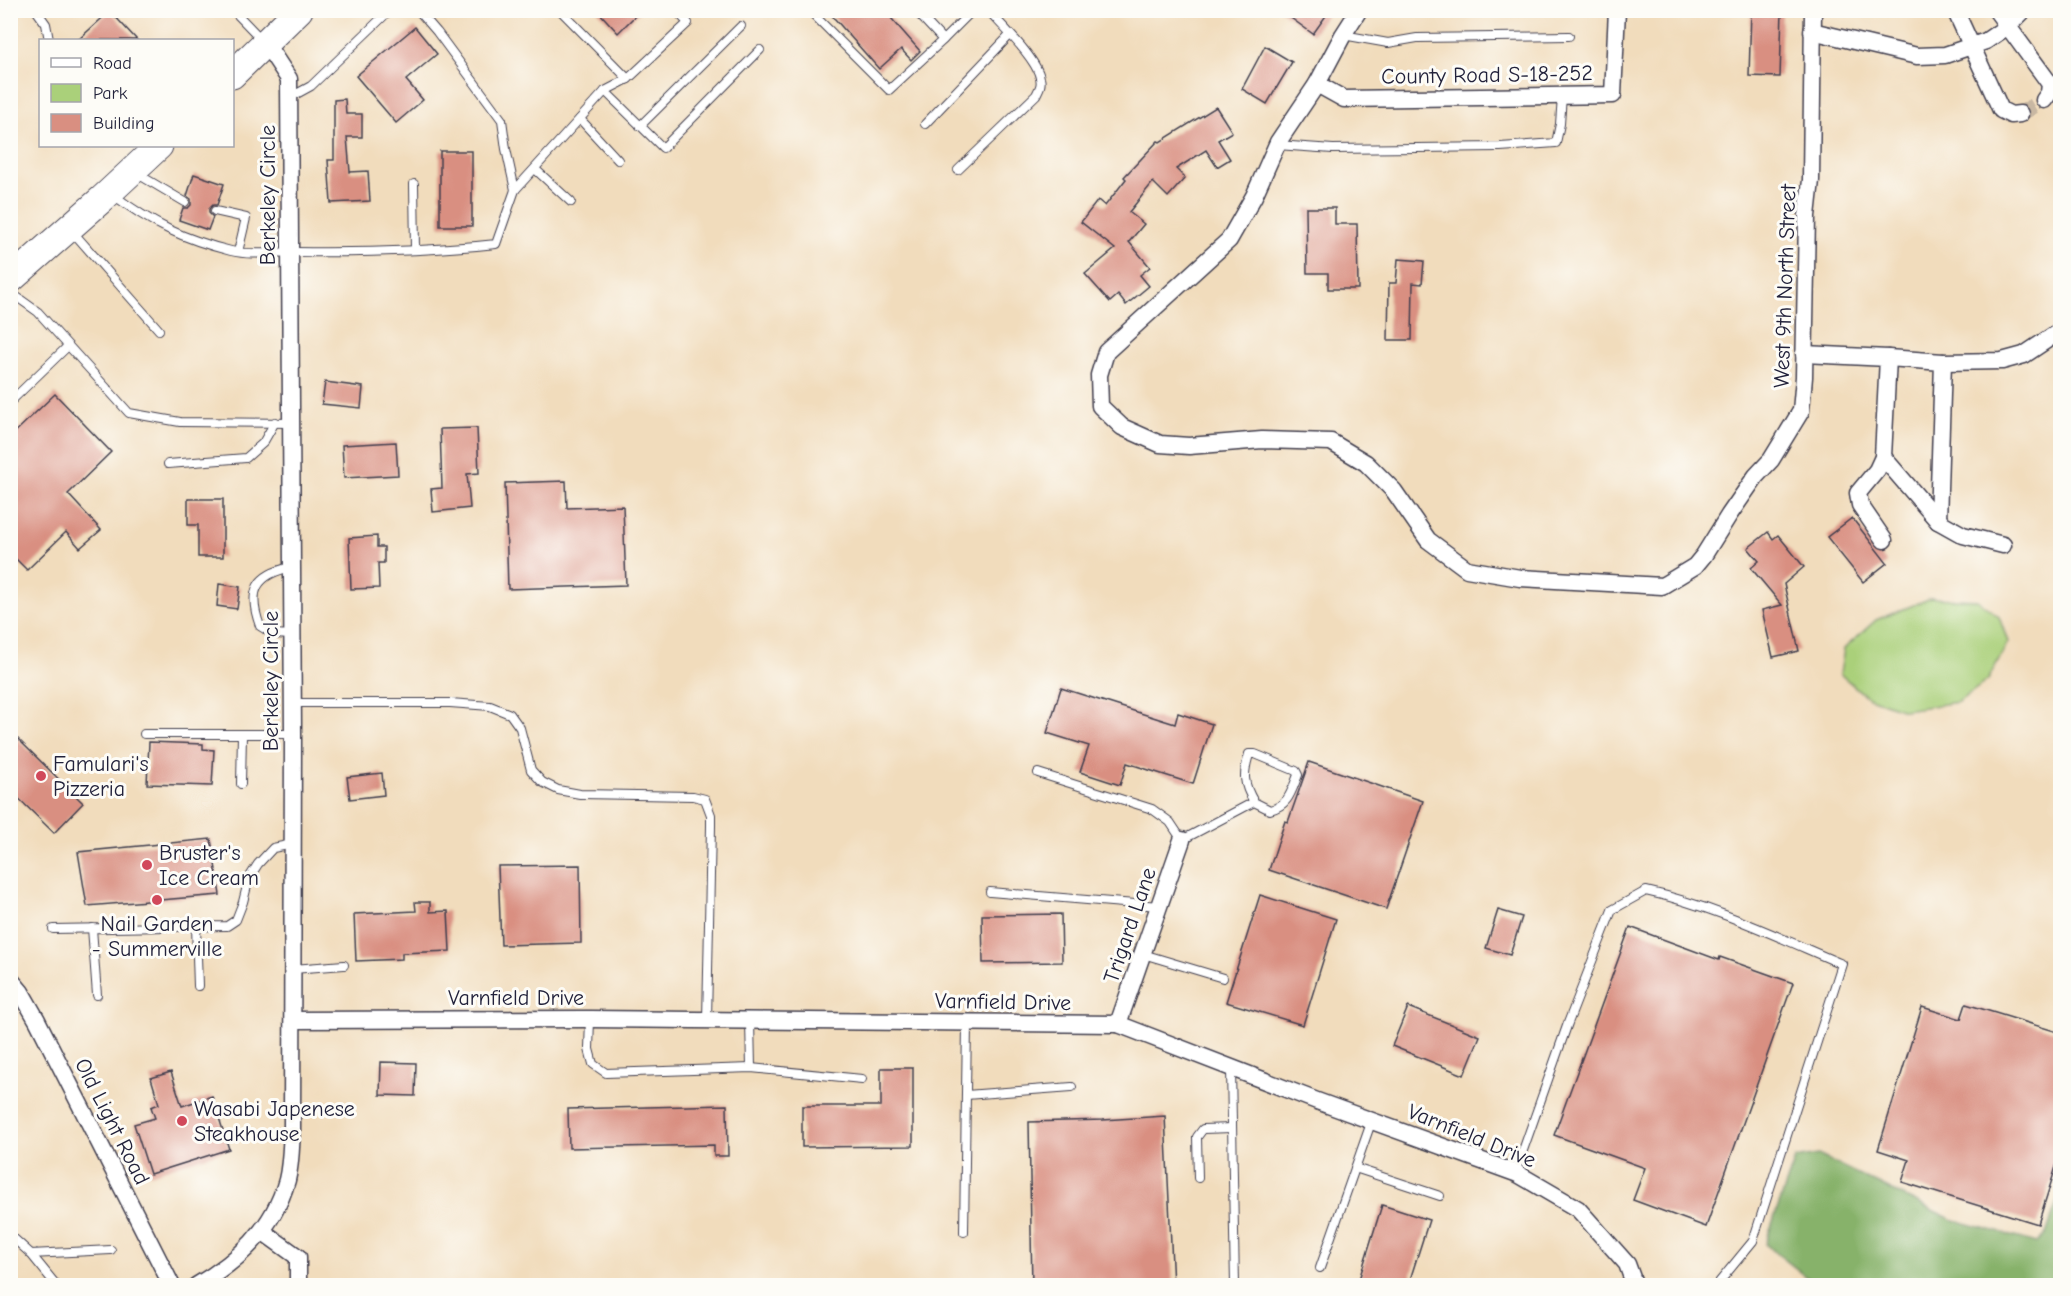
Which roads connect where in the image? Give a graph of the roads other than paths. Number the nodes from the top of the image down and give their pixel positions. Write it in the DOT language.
graph roads {
  1 [pos="36,10"];
  2 [pos="233,10"];
  3 [pos="299,10"];
  4 [pos="390,10"];
  5 [pos="418,10"];
  6 [pos="560,10"];
  7 [pos="676,10"];
  8 [pos="809,10"];
  9 [pos="915,10"];
  10 [pos="973,10"];
  11 [pos="988,10"];
  12 [pos="1359,10"];
  13 [pos="1617,10"];
  14 [pos="1813,10"];
  15 [pos="1955,10"];
  16 [pos="1996,10"];
  17 [pos="2024,10"];
  18 [pos="741,26"];
  19 [pos="2008,26"];
  20 [pos="1812,30"];
  21 [pos="1010,35"];
  22 [pos="1343,35"];
  23 [pos="1569,36"];
  24 [pos="50,39"];
  25 [pos="943,40"];
  26 [pos="266,44"];
  27 [pos="1970,47"];
  28 [pos="760,50"];
  29 [pos="234,73"];
  30 [pos="628,79"];
  31 [pos="1317,84"];
  32 [pos="605,91"];
  33 [pos="1562,96"];
  34 [pos="289,99"];
  35 [pos="2044,100"];
  36 [pos="2020,114"];
  37 [pos="580,119"];
  38 [pos="925,124"];
  39 [pos="640,126"];
  40 [pos="1277,145"];
  41 [pos="145,155"];
  42 [pos="618,160"];
  43 [pos="535,169"];
  44 [pos="958,170"];
  45 [pos="414,184"];
  46 [pos="515,190"];
  47 [pos="110,192"];
  48 [pos="185,202"];
  49 [pos="571,202"];
  50 [pos="215,211"];
  51 [pos="69,228"];
  52 [pos="416,250"];
  53 [pos="238,252"];
  54 [pos="290,252"];
  55 [pos="10,280"];
  56 [pos="10,292"];
  57 [pos="159,330"];
  58 [pos="2061,332"];
  59 [pos="68,347"];
  60 [pos="1804,354"];
  61 [pos="1888,358"];
  62 [pos="1942,362"];
  63 [pos="10,402"];
  64 [pos="283,422"];
  65 [pos="1883,457"];
  66 [pos="168,464"];
  67 [pos="1938,521"];
  68 [pos="1884,540"];
  69 [pos="2002,544"];
  70 [pos="292,567"];
  71 [pos="292,635"];
  72 [pos="293,704"];
  73 [pos="144,734"];
  74 [pos="242,734"];
  75 [pos="293,734"];
  76 [pos="1038,772"];
  77 [pos="241,784"];
  78 [pos="1254,802"];
  79 [pos="1182,840"];
  80 [pos="293,844"];
  81 [pos="990,892"];
  82 [pos="1159,906"];
  83 [pos="196,926"];
  84 [pos="92,928"];
  85 [pos="53,929"];
  86 [pos="1143,954"];
  87 [pos="344,965"];
  88 [pos="293,969"];
  89 [pos="1222,978"];
  90 [pos="10,979"];
  91 [pos="198,986"];
  92 [pos="97,995"];
  93 [pos="590,1019"];
  94 [pos="294,1020"];
  95 [pos="707,1020"];
  96 [pos="750,1020"];
  97 [pos="967,1023"];
  98 [pos="1118,1024"];
  99 [pos="1230,1067"];
  100 [pos="750,1068"];
  101 [pos="862,1079"];
  102 [pos="1072,1087"];
  103 [pos="966,1095"];
  104 [pos="1372,1120"];
  105 [pos="1232,1128"];
  106 [pos="1355,1168"];
  107 [pos="1515,1173"];
  108 [pos="1198,1178"];
  109 [pos="1440,1196"];
  110 [pos="262,1231"];
  111 [pos="964,1232"];
  112 [pos="10,1235"];
  113 [pos="111,1250"];
  114 [pos="31,1254"];
  115 [pos="1320,1268"];
  116 [pos="57,1286"];
  117 [pos="172,1286"];
  118 [pos="196,1286"];
  119 [pos="298,1286"];
  120 [pos="1235,1286"];
  121 [pos="1635,1286"];
  122 [pos="1716,1286"];
  1 -- 24 [label="lane"];
  2 -- 26 [label="lane"];
  3 -- 26 [label="main road"];
  4 -- 34 [label="lane"];
  5 -- 46 [label="lane"];
  6 -- 30 [label="lane"];
  7 -- 30 [label="lane"];
  8 -- 25 [label="lane"];
  9 -- 25 [label="lane"];
  10 -- 25 [label="lane"];
  11 -- 21 [label="lane"];
  12 -- 22 [label="street, West 9th North Street"];
  13 -- 33 [label="street, County Road S-18-252"];
  14 -- 20 [label="street, West 9th North Street"];
  15 -- 27 [label="street"];
  16 -- 19 [label="street"];
  17 -- 19 [label="street"];
  18 -- 39 [label="lane"];
  19 -- 27 [label="street"];
  19 -- 35 [label="street"];
  20 -- 27 [label="street"];
  20 -- 60 [label="street, West 9th North Street"];
  21 -- 38 [label="lane"];
  21 -- 44 [label="lane"];
  22 -- 23 [label="lane"];
  22 -- 31 [label="street, West 9th North Street"];
  26 -- 29 [label="main road"];
  26 -- 34 [label="street, Berkeley Circle"];
  27 -- 36 [label="street"];
  28 -- 39 [label="lane"];
  30 -- 32 [label="lane"];
  31 -- 33 [label="street, County Road S-18-252"];
  31 -- 40 [label="street, West 9th North Street"];
  32 -- 37 [label="lane"];
  32 -- 39 [label="lane"];
  33 -- 40 [label="lane"];
  34 -- 54 [label="street, Berkeley Circle"];
  37 -- 42 [label="lane"];
  37 -- 43 [label="lane"];
  40 -- 60 [label="street, West 9th North Street"];
  41 -- 47 [label="main road"];
  41 -- 48 [label="lane"];
  43 -- 46 [label="lane"];
  43 -- 49 [label="lane"];
  45 -- 52 [label="lane"];
  46 -- 52 [label="lane"];
  47 -- 51 [label="main road"];
  47 -- 53 [label="lane"];
  50 -- 53 [label="lane"];
  51 -- 55 [label="main road"];
  51 -- 57 [label="lane"];
  52 -- 54 [label="lane"];
  53 -- 54 [label="lane"];
  54 -- 64 [label="street, Berkeley Circle"];
  56 -- 59 [label="lane"];
  58 -- 62 [label="street"];
  59 -- 63 [label="lane"];
  59 -- 64 [label="lane"];
  60 -- 61 [label="street"];
  61 -- 62 [label="street"];
  61 -- 65 [label="street"];
  62 -- 67 [label="street"];
  64 -- 66 [label="lane"];
  64 -- 70 [label="street, Berkeley Circle"];
  65 -- 67 [label="street"];
  65 -- 68 [label="street"];
  67 -- 69 [label="street"];
  70 -- 71 [label="street, Berkeley Circle"];
  70 -- 71 [label="lane"];
  71 -- 72 [label="street, Berkeley Circle"];
  72 -- 75 [label="street, Berkeley Circle"];
  72 -- 95 [label="lane"];
  73 -- 74 [label="lane"];
  74 -- 75 [label="lane"];
  74 -- 77 [label="lane"];
  75 -- 80 [label="street, Berkeley Circle"];
  76 -- 79 [label="lane"];
  78 -- 78 [label="lane"];
  78 -- 79 [label="lane"];
  79 -- 82 [label="street, Trigard Lane"];
  80 -- 83 [label="lane"];
  80 -- 88 [label="street, Berkeley Circle"];
  81 -- 82 [label="lane"];
  82 -- 86 [label="street, Trigard Lane"];
  83 -- 84 [label="lane"];
  83 -- 91 [label="lane"];
  84 -- 85 [label="lane"];
  84 -- 92 [label="lane"];
  86 -- 89 [label="lane"];
  86 -- 98 [label="street, Trigard Lane"];
  87 -- 88 [label="lane"];
  88 -- 94 [label="street, Berkeley Circle"];
  90 -- 117 [label="street, Old Light Road"];
  93 -- 94 [label="street, Varnfield Drive"];
  93 -- 95 [label="street, Varnfield Drive"];
  93 -- 100 [label="lane"];
  94 -- 110 [label="street, Berkeley Circle"];
  95 -- 96 [label="street, Varnfield Drive"];
  96 -- 97 [label="street, Varnfield Drive"];
  96 -- 100 [label="lane"];
  97 -- 98 [label="street, Varnfield Drive"];
  97 -- 103 [label="lane"];
  98 -- 99 [label="street, Varnfield Drive"];
  99 -- 104 [label="street, Varnfield Drive"];
  99 -- 105 [label="lane"];
  100 -- 101 [label="lane"];
  102 -- 103 [label="lane"];
  103 -- 111 [label="lane"];
  104 -- 106 [label="lane"];
  104 -- 107 [label="street, Varnfield Drive"];
  105 -- 108 [label="lane"];
  105 -- 120 [label="lane"];
  106 -- 109 [label="lane"];
  106 -- 115 [label="lane"];
  107 -- 121 [label="street, Varnfield Drive"];
  107 -- 122 [label="lane"];
  110 -- 118 [label="street, Berkeley Circle"];
  110 -- 119 [label="street"];
  112 -- 114 [label="lane"];
  113 -- 114 [label="lane"];
  114 -- 116 [label="lane"];
}
